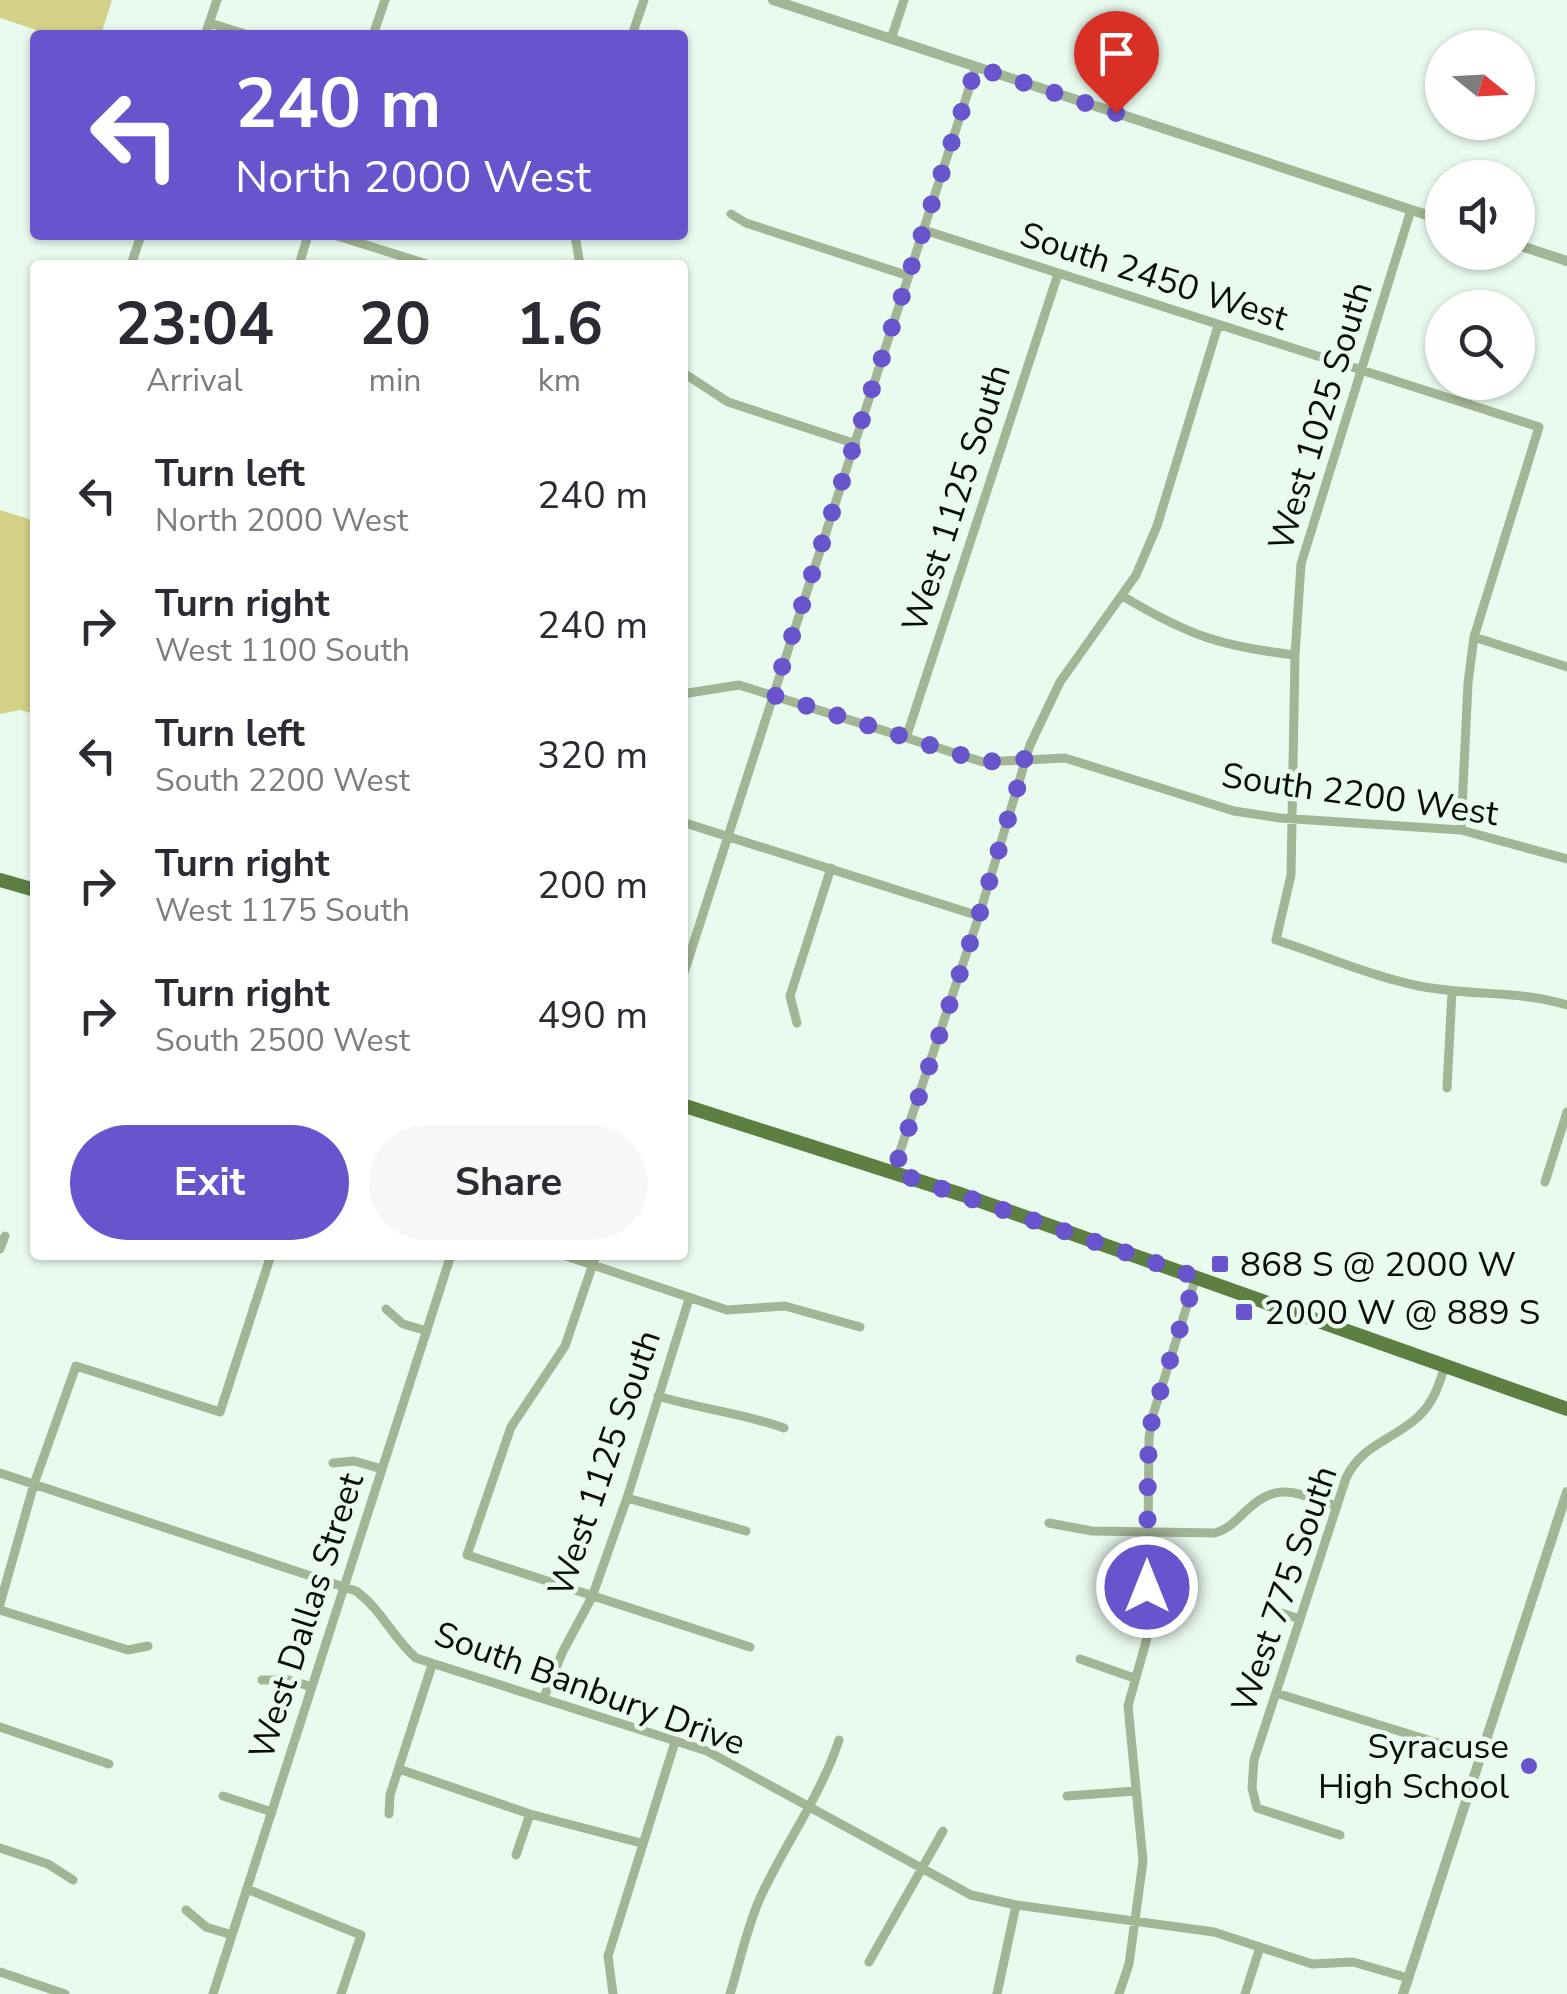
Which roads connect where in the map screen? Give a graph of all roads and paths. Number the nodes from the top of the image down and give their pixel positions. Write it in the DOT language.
graph roads {
  1 [pos="217,0"];
  2 [pos="384,0"];
  3 [pos="644,0"];
  4 [pos="772,0"];
  5 [pos="904,0"];
  6 [pos="210,22"];
  7 [pos="208,30"];
  8 [pos="233,30"];
  9 [pos="375,30"];
  10 [pos="634,30"];
  11 [pos="892,39"];
  12 [pos="976,67"];
  13 [pos="1412,210"];
  14 [pos="731,214"];
  15 [pos="1425,214"];
  16 [pos="924,230"];
  17 [pos="350,240"];
  18 [pos="1535,251"];
  19 [pos="414,260"];
  20 [pos="1567,261"];
  21 [pos="1058,274"];
  22 [pos="909,276"];
  23 [pos="1218,326"];
  24 [pos="1362,371"];
  25 [pos="688,376"];
  26 [pos="856,444"];
  27 [pos="1124,597"];
  28 [pos="1474,637"];
  29 [pos="1296,655"];
  30 [pos="1567,667"];
  31 [pos="688,693"];
  32 [pos="773,695"];
  33 [pos="906,738"];
  34 [pos="1026,759"];
  35 [pos="1294,819"];
  36 [pos="688,824"];
  37 [pos="1461,830"];
  38 [pos="729,836"];
  39 [pos="1567,859"];
  40 [pos="831,868"];
  41 [pos="0,880"];
  42 [pos="30,889"];
  43 [pos="979,916"];
  44 [pos="688,961"];
  45 [pos="1452,991"];
  46 [pos="1567,1005"];
  47 [pos="797,1022"];
  48 [pos="1447,1088"];
  49 [pos="688,1107"];
  50 [pos="1567,1112"];
  51 [pos="894,1172"];
  52 [pos="1545,1182"];
  53 [pos="4,1236"];
  54 [pos="0,1249"];
  55 [pos="269,1260"];
  56 [pos="449,1260"];
  57 [pos="576,1260"];
  58 [pos="595,1260"];
  59 [pos="593,1266"];
  60 [pos="1196,1277"];
  61 [pos="689,1299"];
  62 [pos="386,1309"];
  63 [pos="860,1326"];
  64 [pos="428,1331"];
  65 [pos="1445,1366"];
  66 [pos="658,1396"];
  67 [pos="1567,1409"];
  68 [pos="784,1428"];
  69 [pos="333,1463"];
  70 [pos="382,1469"];
  71 [pos="0,1473"];
  72 [pos="34,1484"];
  73 [pos="1567,1492"];
  74 [pos="627,1498"];
  75 [pos="1337,1506"];
  76 [pos="1049,1523"];
  77 [pos="746,1531"];
  78 [pos="1147,1532"];
  79 [pos="344,1586"];
  80 [pos="592,1598"];
  81 [pos="0,1606"];
  82 [pos="1272,1610"];
  83 [pos="1300,1619"];
  84 [pos="148,1646"];
  85 [pos="750,1647"];
  86 [pos="1080,1660"];
  87 [pos="432,1665"];
  88 [pos="1134,1678"];
  89 [pos="262,1680"];
  90 [pos="312,1687"];
  91 [pos="1276,1692"];
  92 [pos="544,1697"];
  93 [pos="0,1728"];
  94 [pos="839,1740"];
  95 [pos="675,1742"];
  96 [pos="1480,1756"];
  97 [pos="110,1764"];
  98 [pos="399,1770"];
  99 [pos="1136,1791"];
  100 [pos="223,1796"];
  101 [pos="1067,1796"];
  102 [pos="807,1804"];
  103 [pos="272,1812"];
  104 [pos="389,1814"];
  105 [pos="530,1814"];
  106 [pos="943,1830"];
  107 [pos="1340,1835"];
  108 [pos="641,1843"];
  109 [pos="0,1848"];
  110 [pos="516,1855"];
  111 [pos="923,1867"];
  112 [pos="73,1880"];
  113 [pos="247,1889"];
  114 [pos="1016,1905"];
  115 [pos="186,1910"];
  116 [pos="1133,1919"];
  117 [pos="232,1935"];
  118 [pos="1260,1947"];
  119 [pos="869,1962"];
  120 [pos="0,1972"];
  121 [pos="1408,1978"];
  122 [pos="65,1994"];
  123 [pos="213,1994"];
  124 [pos="340,1994"];
  125 [pos="613,1994"];
  126 [pos="730,1994"];
  127 [pos="997,1994"];
  128 [pos="1119,1994"];
  129 [pos="1245,1994"];
  130 [pos="1402,1994"];
  1 -- 6 [label="street"];
  2 -- 9 [label="street"];
  3 -- 10 [label="street"];
  4 -- 11 [label="street"];
  5 -- 11 [label="street"];
  6 -- 7 [label="street"];
  6 -- 8 [label="street"];
  11 -- 12 [label="street"];
  12 -- 13 [label="street"];
  12 -- 16 [label="street"];
  13 -- 15 [label="street"];
  13 -- 24 [label="street, West 1025 South"];
  14 -- 22 [label="street"];
  16 -- 21 [label="street, South 2450 West"];
  16 -- 22 [label="street"];
  17 -- 19 [label="street"];
  18 -- 20 [label="street"];
  21 -- 23 [label="street, South 2450 West"];
  21 -- 33 [label="street, West 1125 South"];
  22 -- 26 [label="street"];
  23 -- 24 [label="street, South 2450 West"];
  23 -- 27 [label="street"];
  24 -- 28 [label="street, South 2450 West"];
  24 -- 29 [label="street, West 1025 South"];
  25 -- 26 [label="street"];
  26 -- 32 [label="street"];
  27 -- 29 [label="street"];
  27 -- 34 [label="street"];
  28 -- 30 [label="street"];
  28 -- 37 [label="street"];
  29 -- 35 [label="street, West 1025 South"];
  31 -- 32 [label="street, South 2200 West"];
  32 -- 33 [label="street, South 2200 West"];
  32 -- 38 [label="street"];
  33 -- 34 [label="street, South 2200 West"];
  34 -- 35 [label="street, South 2200 West"];
  34 -- 43 [label="street"];
  35 -- 37 [label="street, South 2200 West"];
  35 -- 45 [label="street, West 1025 South"];
  36 -- 38 [label="street"];
  37 -- 39 [label="street, South 2200 West"];
  38 -- 40 [label="street"];
  38 -- 44 [label="street"];
  40 -- 43 [label="street"];
  40 -- 47 [label="street"];
  41 -- 42 [label="main road"];
  43 -- 51 [label="street"];
  45 -- 46 [label="street"];
  45 -- 48 [label="street"];
  49 -- 51 [label="main road"];
  50 -- 52 [label="street"];
  51 -- 60 [label="main road"];
  53 -- 54 [label="street"];
  55 -- 72 [label="street"];
  56 -- 64 [label="street, West Dallas Street"];
  57 -- 59 [label="street"];
  58 -- 59 [label="street"];
  59 -- 61 [label="street"];
  59 -- 80 [label="street"];
  60 -- 65 [label="main road"];
  60 -- 78 [label="street"];
  61 -- 63 [label="street"];
  61 -- 66 [label="street, West 1125 South"];
  62 -- 64 [label="street"];
  64 -- 70 [label="street, West Dallas Street"];
  65 -- 67 [label="main road"];
  65 -- 75 [label="street, West 775 South"];
  66 -- 68 [label="street"];
  66 -- 74 [label="street, West 1125 South"];
  69 -- 70 [label="street"];
  70 -- 79 [label="street, West Dallas Street"];
  71 -- 72 [label="street, South Banbury Drive"];
  72 -- 79 [label="street, South Banbury Drive"];
  72 -- 81 [label="street"];
  73 -- 96 [label="street"];
  74 -- 77 [label="street"];
  74 -- 80 [label="street, West 1125 South"];
  75 -- 78 [label="street"];
  75 -- 83 [label="street, West 775 South"];
  76 -- 78 [label="street"];
  78 -- 88 [label="street"];
  79 -- 87 [label="street, South Banbury Drive"];
  79 -- 90 [label="street, West Dallas Street"];
  80 -- 85 [label="street"];
  80 -- 92 [label="street, West 1125 South"];
  81 -- 84 [label="street"];
  82 -- 83 [label="street"];
  83 -- 91 [label="street, West 775 South"];
  86 -- 88 [label="street"];
  87 -- 92 [label="street, South Banbury Drive"];
  87 -- 98 [label="street"];
  88 -- 99 [label="street"];
  89 -- 90 [label="street"];
  90 -- 103 [label="street, West Dallas Street"];
  91 -- 96 [label="street"];
  91 -- 107 [label="street, West 775 South"];
  92 -- 95 [label="street, South Banbury Drive"];
  93 -- 97 [label="street"];
  94 -- 102 [label="street"];
  95 -- 102 [label="street, South Banbury Drive"];
  95 -- 108 [label="street"];
  96 -- 121 [label="street"];
  98 -- 104 [label="street"];
  98 -- 105 [label="street"];
  99 -- 101 [label="street"];
  99 -- 116 [label="street"];
  100 -- 103 [label="street"];
  102 -- 111 [label="street, South Banbury Drive"];
  102 -- 126 [label="street"];
  103 -- 113 [label="street, West Dallas Street"];
  105 -- 108 [label="street"];
  105 -- 110 [label="street"];
  106 -- 111 [label="street"];
  108 -- 125 [label="street"];
  109 -- 112 [label="street"];
  111 -- 114 [label="street, South Banbury Drive"];
  111 -- 119 [label="street"];
  113 -- 117 [label="street, West Dallas Street"];
  113 -- 124 [label="street"];
  114 -- 116 [label="street, South Banbury Drive"];
  114 -- 127 [label="street"];
  115 -- 117 [label="street"];
  116 -- 118 [label="street, South Banbury Drive"];
  116 -- 128 [label="street"];
  117 -- 123 [label="street, West Dallas Street"];
  118 -- 121 [label="street, South Banbury Drive"];
  118 -- 129 [label="street"];
  120 -- 122 [label="street"];
  121 -- 130 [label="street"];
}
